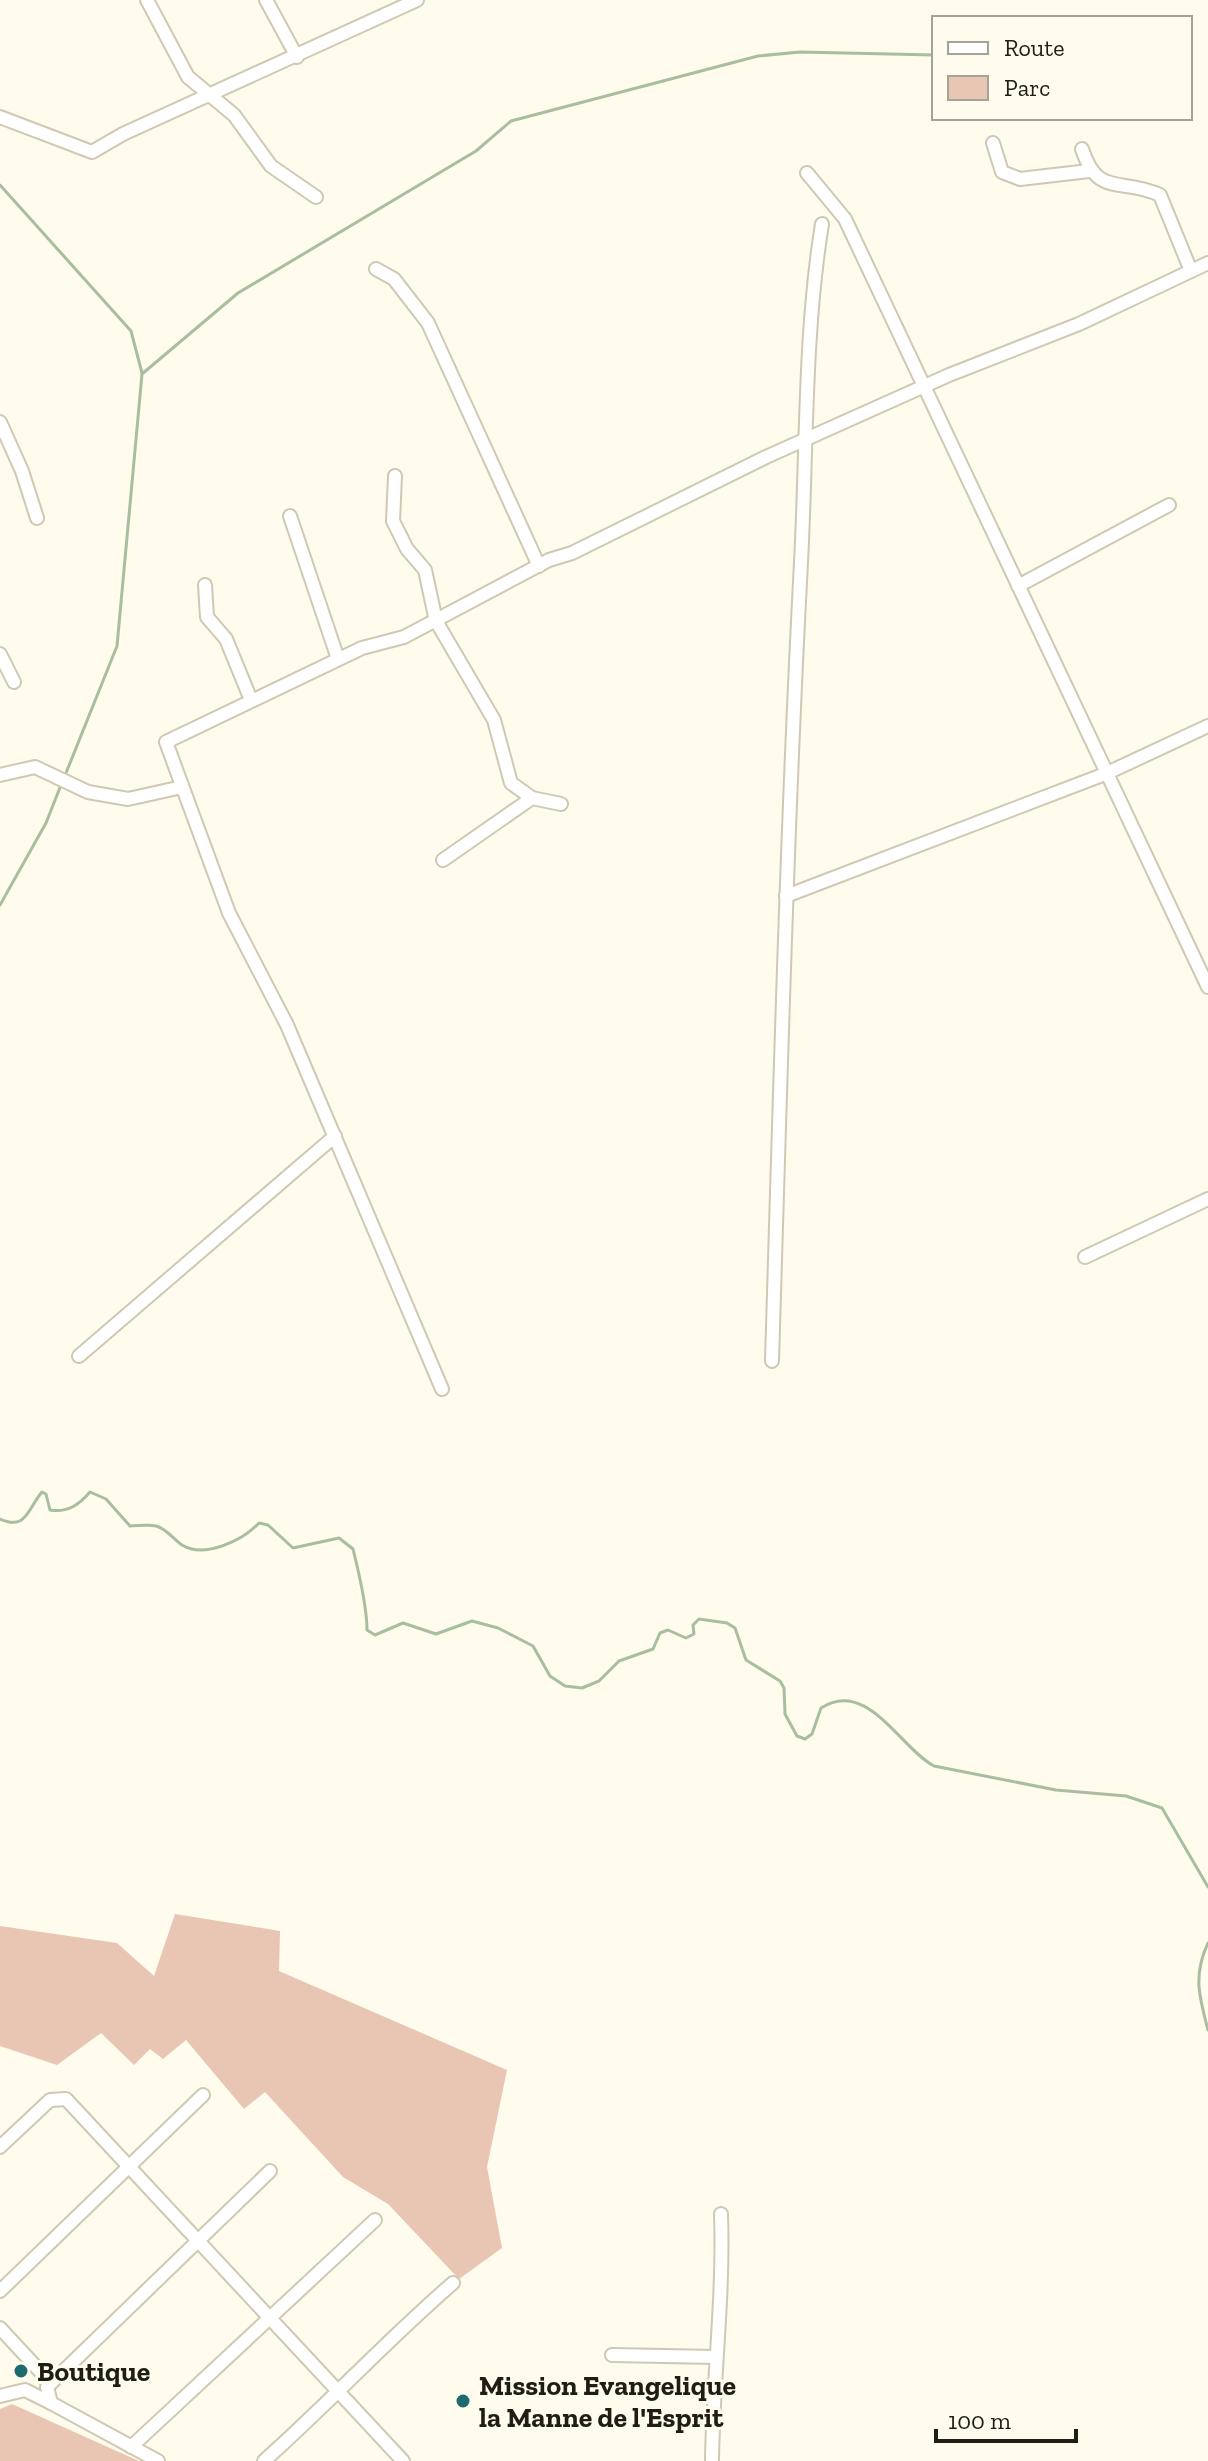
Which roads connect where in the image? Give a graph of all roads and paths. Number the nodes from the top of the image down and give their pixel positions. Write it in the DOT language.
graph roads {
  1 [pos="147,0"];
  2 [pos="266,0"];
  3 [pos="417,0"];
  4 [pos="297,57"];
  5 [pos="211,95"];
  6 [pos="0,117"];
  7 [pos="993,143"];
  8 [pos="1082,149"];
  9 [pos="1089,171"];
  10 [pos="807,173"];
  11 [pos="316,197"];
  12 [pos="822,224"];
  13 [pos="1208,263"];
  14 [pos="376,269"];
  15 [pos="1191,271"];
  16 [pos="924,387"];
  17 [pos="0,422"];
  18 [pos="808,439"];
  19 [pos="395,476"];
  20 [pos="1169,505"];
  21 [pos="290,516"];
  22 [pos="37,518"];
  23 [pos="539,566"];
  24 [pos="205,585"];
  25 [pos="1018,586"];
  26 [pos="436,621"];
  27 [pos="0,654"];
  28 [pos="338,659"];
  29 [pos="14,682"];
  30 [pos="251,700"];
  31 [pos="1208,726"];
  32 [pos="1105,774"];
  33 [pos="0,775"];
  34 [pos="182,787"];
  35 [pos="532,798"];
  36 [pos="561,804"];
  37 [pos="443,860"];
  38 [pos="786,896"];
  39 [pos="1208,987"];
  40 [pos="335,1136"];
  41 [pos="1208,1199"];
  42 [pos="1085,1257"];
  43 [pos="79,1356"];
  44 [pos="772,1361"];
  45 [pos="442,1389"];
  46 [pos="203,2095"];
  47 [pos="0,2147"];
  48 [pos="130,2169"];
  49 [pos="270,2171"];
  50 [pos="721,2214"];
  51 [pos="375,2220"];
  52 [pos="197,2240"];
  53 [pos="453,2283"];
  54 [pos="0,2291"];
  55 [pos="271,2317"];
  56 [pos="0,2328"];
  57 [pos="612,2355"];
  58 [pos="716,2357"];
  59 [pos="49,2381"];
  60 [pos="340,2393"];
  61 [pos="0,2396"];
  62 [pos="51,2403"];
  63 [pos="131,2447"];
  64 [pos="158,2461"];
  65 [pos="264,2461"];
  66 [pos="403,2461"];
  67 [pos="712,2461"];
  1 -- 5 [label="street"];
  2 -- 4 [label="street"];
  3 -- 4 [label="street"];
  4 -- 5 [label="street"];
  5 -- 6 [label="street"];
  5 -- 11 [label="street"];
  7 -- 9 [label="street"];
  8 -- 9 [label="street"];
  9 -- 15 [label="street"];
  10 -- 16 [label="street"];
  12 -- 18 [label="street"];
  13 -- 15 [label="street"];
  14 -- 23 [label="street"];
  15 -- 16 [label="street"];
  16 -- 18 [label="street"];
  16 -- 25 [label="street"];
  17 -- 22 [label="street"];
  18 -- 23 [label="street"];
  18 -- 38 [label="street"];
  19 -- 26 [label="street"];
  20 -- 25 [label="street"];
  21 -- 28 [label="street"];
  23 -- 26 [label="street"];
  24 -- 30 [label="street"];
  25 -- 32 [label="street"];
  26 -- 28 [label="street"];
  26 -- 35 [label="street"];
  27 -- 29 [label="street"];
  28 -- 30 [label="street"];
  30 -- 34 [label="street"];
  31 -- 32 [label="street"];
  32 -- 38 [label="street"];
  32 -- 39 [label="street"];
  33 -- 34 [label="street"];
  34 -- 40 [label="street"];
  35 -- 36 [label="street"];
  35 -- 37 [label="street"];
  38 -- 44 [label="street"];
  40 -- 43 [label="street"];
  40 -- 45 [label="street"];
  41 -- 42 [label="street"];
  46 -- 48 [label="street"];
  47 -- 48 [label="street"];
  48 -- 52 [label="street"];
  48 -- 54 [label="street"];
  49 -- 52 [label="street"];
  50 -- 58 [label="street"];
  51 -- 55 [label="street"];
  52 -- 55 [label="street"];
  52 -- 59 [label="street"];
  53 -- 60 [label="street"];
  55 -- 60 [label="street"];
  55 -- 63 [label="street"];
  56 -- 59 [label="street"];
  57 -- 58 [label="street"];
  58 -- 67 [label="street"];
  59 -- 62 [label="street"];
  60 -- 65 [label="street"];
  60 -- 66 [label="street"];
  61 -- 62 [label="street"];
  62 -- 63 [label="street"];
  63 -- 64 [label="street"];
}
